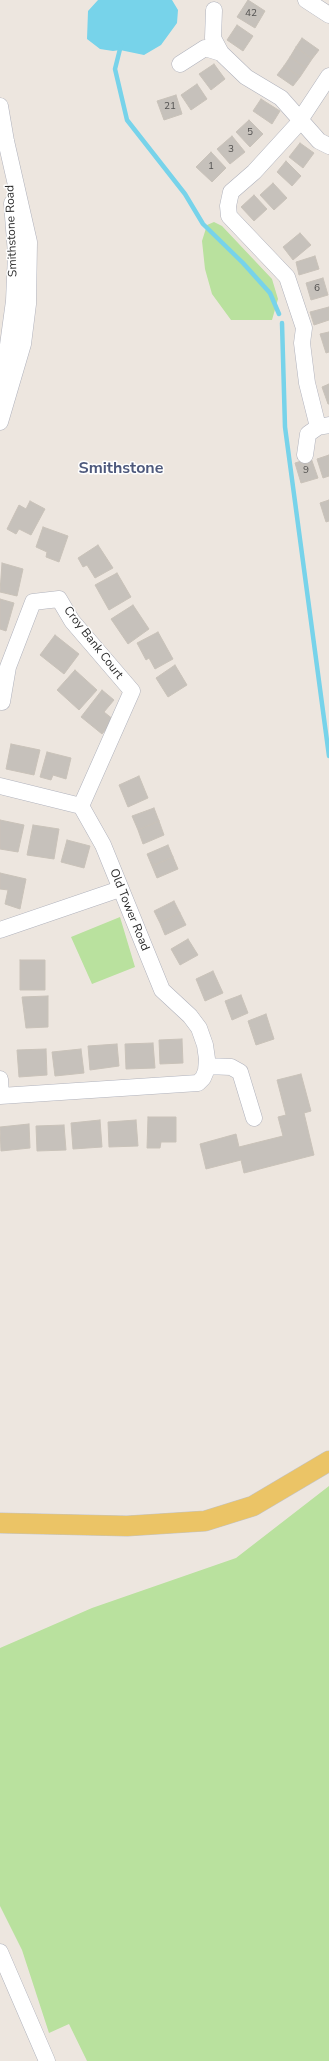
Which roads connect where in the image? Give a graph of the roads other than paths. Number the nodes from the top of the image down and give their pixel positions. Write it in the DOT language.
graph roads {
  1 [pos="307,0"];
  2 [pos="214,10"];
  3 [pos="329,15"];
  4 [pos="221,54"];
  5 [pos="180,64"];
  6 [pos="329,76"];
  7 [pos="0,106"];
  8 [pos="298,122"];
  9 [pos="329,146"];
  10 [pos="9,155"];
  11 [pos="29,242"];
  12 [pos="7,300"];
  13 [pos="0,402"];
  14 [pos="0,422"];
  15 [pos="324,426"];
  16 [pos="305,455"];
  17 [pos="2,702"];
  18 [pos="0,786"];
  19 [pos="81,806"];
  20 [pos="120,889"];
  21 [pos="0,930"];
  22 [pos="207,1066"];
  23 [pos="0,1079"];
  24 [pos="1,1096"];
  25 [pos="254,1118"];
  26 [pos="329,1461"];
  27 [pos="0,1523"];
  28 [pos="0,1952"];
  29 [pos="47,2061"];
  1 -- 3 [label="street"];
  2 -- 4 [label="street"];
  4 -- 5 [label="street"];
  4 -- 8 [label="street"];
  6 -- 8 [label="street"];
  7 -- 10 [label="street, Smithstone Road"];
  8 -- 9 [label="street"];
  8 -- 15 [label="street"];
  10 -- 11 [label="street, Smithstone Road"];
  10 -- 12 [label="street, Smithstone Road"];
  11 -- 12 [label="street"];
  11 -- 14 [label="street, Smithstone Road"];
  12 -- 13 [label="street, Smithstone Road"];
  15 -- 16 [label="street"];
  17 -- 19 [label="street, Croy Bank Court"];
  18 -- 19 [label="street"];
  19 -- 20 [label="street, Old Tower Road"];
  20 -- 21 [label="street"];
  20 -- 22 [label="street, Old Tower Road"];
  22 -- 24 [label="street"];
  22 -- 25 [label="street"];
  23 -- 24 [label="street"];
  26 -- 27 [label="main road"];
  28 -- 29 [label="street"];
}
